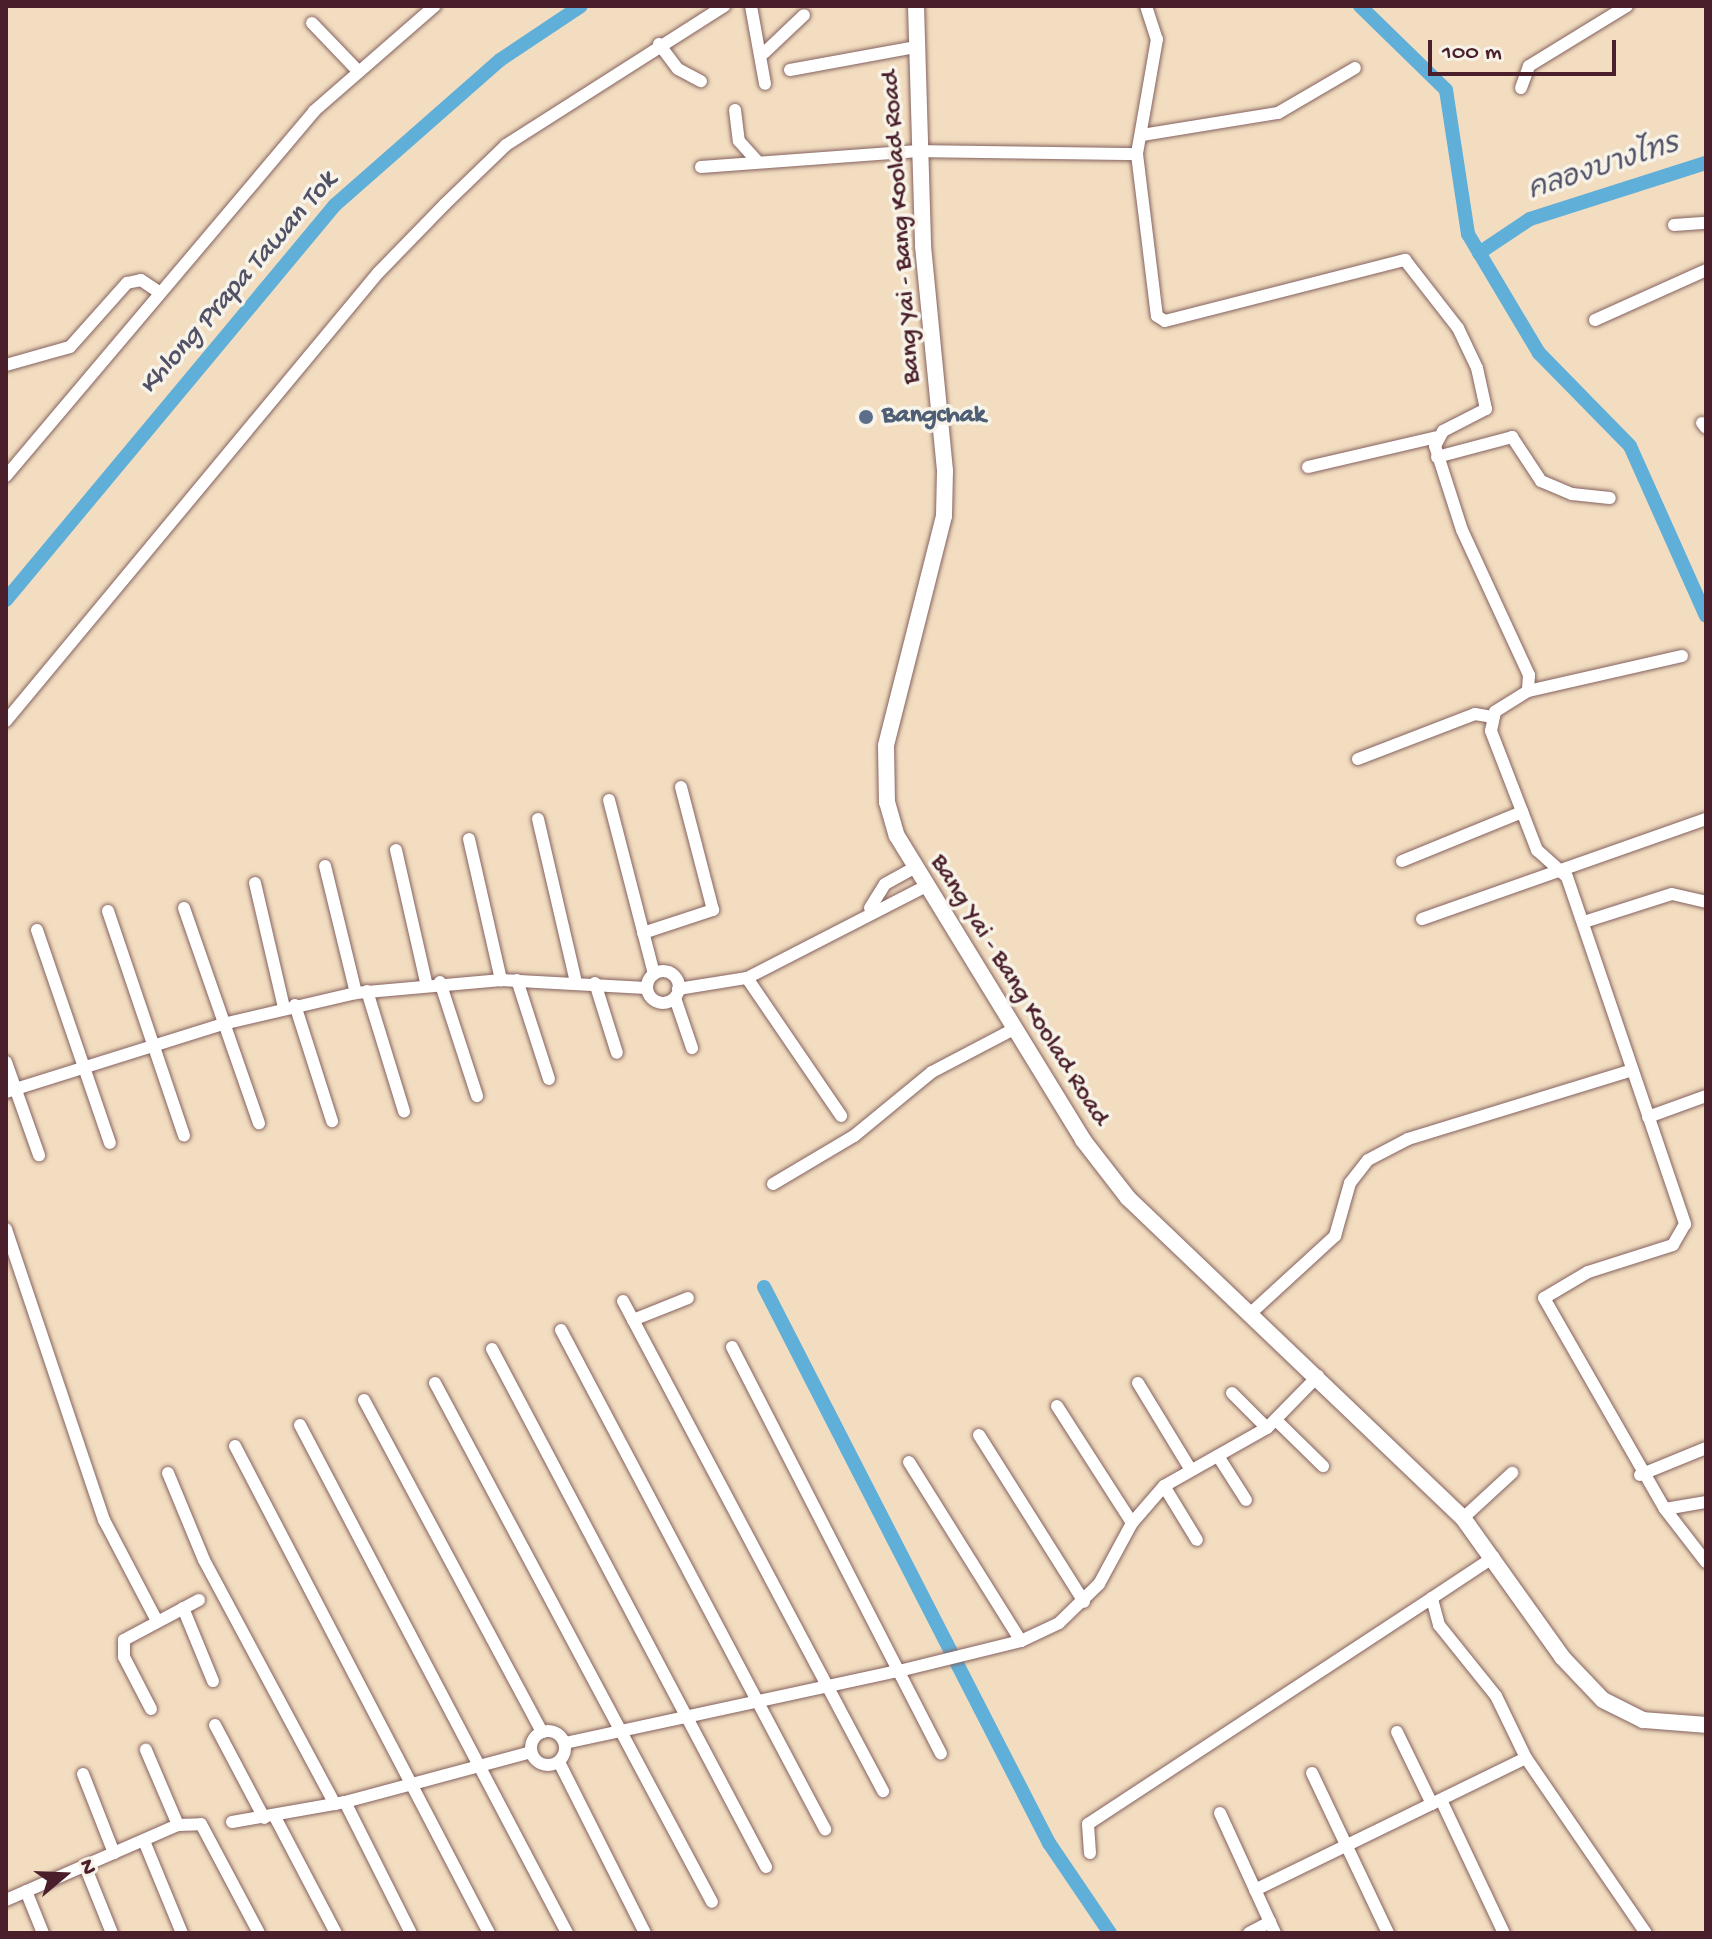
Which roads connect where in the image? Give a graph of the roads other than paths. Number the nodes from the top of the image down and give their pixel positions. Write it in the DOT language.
graph roads {
  1 [pos="435,6"];
  2 [pos="724,6"];
  3 [pos="751,6"];
  4 [pos="916,6"];
  5 [pos="1146,6"];
  6 [pos="1627,6"];
  7 [pos="804,15"];
  8 [pos="312,23"];
  9 [pos="659,44"];
  10 [pos="915,47"];
  11 [pos="764,53"];
  12 [pos="1355,68"];
  13 [pos="357,70"];
  14 [pos="790,70"];
  15 [pos="701,81"];
  16 [pos="765,84"];
  17 [pos="1521,88"];
  18 [pos="735,110"];
  19 [pos="1142,135"];
  20 [pos="918,151"];
  21 [pos="1137,154"];
  22 [pos="758,162"];
  23 [pos="701,167"];
  24 [pos="1706,223"];
  25 [pos="1674,225"];
  26 [pos="1706,270"];
  27 [pos="159,292"];
  28 [pos="1595,320"];
  29 [pos="6,365"];
  30 [pos="1437,437"];
  31 [pos="1437,457"];
  32 [pos="1308,467"];
  33 [pos="6,476"];
  34 [pos="1610,498"];
  35 [pos="1682,656"];
  36 [pos="1528,691"];
  37 [pos="1492,717"];
  38 [pos="6,721"];
  39 [pos="1358,759"];
  40 [pos="681,787"];
  41 [pos="609,800"];
  42 [pos="1522,812"];
  43 [pos="538,819"];
  44 [pos="1706,819"];
  45 [pos="469,839"];
  46 [pos="396,850"];
  47 [pos="1402,861"];
  48 [pos="325,866"];
  49 [pos="912,869"];
  50 [pos="1561,871"];
  51 [pos="255,883"];
  52 [pos="924,887"];
  53 [pos="1706,902"];
  54 [pos="184,908"];
  55 [pos="870,908"];
  56 [pos="108,911"];
  57 [pos="1422,919"];
  58 [pos="1584,922"];
  59 [pos="37,930"];
  60 [pos="643,933"];
  61 [pos="654,974"];
  62 [pos="747,978"];
  63 [pos="501,980"];
  64 [pos="517,980"];
  65 [pos="433,982"];
  66 [pos="576,982"];
  67 [pos="595,983"];
  68 [pos="646,988"];
  69 [pos="362,992"];
  70 [pos="676,994"];
  71 [pos="290,1006"];
  72 [pos="223,1024"];
  73 [pos="1014,1029"];
  74 [pos="153,1046"];
  75 [pos="692,1048"];
  76 [pos="617,1053"];
  77 [pos="6,1062"];
  78 [pos="84,1066"];
  79 [pos="1632,1070"];
  80 [pos="549,1079"];
  81 [pos="11,1090"];
  82 [pos="477,1096"];
  83 [pos="1706,1096"];
  84 [pos="404,1111"];
  85 [pos="841,1116"];
  86 [pos="1648,1117"];
  87 [pos="332,1121"];
  88 [pos="259,1123"];
  89 [pos="184,1136"];
  90 [pos="110,1143"];
  91 [pos="39,1155"];
  92 [pos="773,1184"];
  93 [pos="6,1229"];
  94 [pos="688,1298"];
  95 [pos="623,1301"];
  96 [pos="1252,1312"];
  97 [pos="633,1320"];
  98 [pos="561,1330"];
  99 [pos="732,1347"];
  100 [pos="492,1349"];
  101 [pos="1318,1376"];
  102 [pos="435,1383"];
  103 [pos="1138,1383"];
  104 [pos="1232,1393"];
  105 [pos="364,1400"];
  106 [pos="1057,1406"];
  107 [pos="1271,1424"];
  108 [pos="300,1425"];
  109 [pos="979,1435"];
  110 [pos="235,1446"];
  111 [pos="1706,1448"];
  112 [pos="1218,1456"];
  113 [pos="909,1462"];
  114 [pos="1323,1466"];
  115 [pos="1191,1470"];
  116 [pos="168,1473"];
  117 [pos="1512,1473"];
  118 [pos="1640,1475"];
  119 [pos="1164,1486"];
  120 [pos="1246,1500"];
  121 [pos="1706,1502"];
  122 [pos="1665,1509"];
  123 [pos="1463,1518"];
  124 [pos="1132,1523"];
  125 [pos="1197,1540"];
  126 [pos="1494,1557"];
  127 [pos="1706,1562"];
  128 [pos="1432,1598"];
  129 [pos="199,1600"];
  130 [pos="1084,1602"];
  131 [pos="183,1608"];
  132 [pos="157,1621"];
  133 [pos="1021,1641"];
  134 [pos="899,1671"];
  135 [pos="213,1681"];
  136 [pos="829,1684"];
  137 [pos="757,1699"];
  138 [pos="151,1709"];
  139 [pos="688,1715"];
  140 [pos="215,1725"];
  141 [pos="1706,1725"];
  142 [pos="619,1731"];
  143 [pos="542,1732"];
  144 [pos="1397,1732"];
  145 [pos="565,1743"];
  146 [pos="146,1750"];
  147 [pos="531,1752"];
  148 [pos="941,1753"];
  149 [pos="1526,1758"];
  150 [pos="559,1762"];
  151 [pos="480,1767"];
  152 [pos="1312,1773"];
  153 [pos="83,1774"];
  154 [pos="414,1785"];
  155 [pos="883,1791"];
  156 [pos="1437,1802"];
  157 [pos="340,1803"];
  158 [pos="1220,1813"];
  159 [pos="270,1817"];
  160 [pos="232,1822"];
  161 [pos="178,1825"];
  162 [pos="825,1829"];
  163 [pos="144,1841"];
  164 [pos="1345,1846"];
  165 [pos="114,1853"];
  166 [pos="1090,1853"];
  167 [pos="85,1866"];
  168 [pos="766,1867"];
  169 [pos="1255,1890"];
  170 [pos="26,1891"];
  171 [pos="6,1900"];
  172 [pos="712,1902"];
  173 [pos="1273,1928"];
  174 [pos="43,1933"];
  175 [pos="112,1933"];
  176 [pos="182,1933"];
  177 [pos="259,1933"];
  178 [pos="336,1933"];
  179 [pos="411,1933"];
  180 [pos="489,1933"];
  181 [pos="567,1933"];
  182 [pos="645,1933"];
  183 [pos="1249,1933"];
  184 [pos="1388,1933"];
  185 [pos="1504,1933"];
  186 [pos="1646,1933"];
  1 -- 13 [label="street"];
  2 -- 9 [label="street"];
  3 -- 11 [label="street"];
  4 -- 10 [label="street, Bang Yai - Bang Koolad Road"];
  5 -- 19 [label="street"];
  6 -- 17 [label="street"];
  7 -- 11 [label="street"];
  8 -- 13 [label="street"];
  9 -- 15 [label="street"];
  9 -- 38 [label="street"];
  10 -- 14 [label="street"];
  10 -- 20 [label="street, Bang Yai - Bang Koolad Road"];
  11 -- 16 [label="street"];
  12 -- 19 [label="street"];
  13 -- 27 [label="street"];
  18 -- 22 [label="street"];
  19 -- 21 [label="street"];
  20 -- 21 [label="street"];
  20 -- 22 [label="street"];
  20 -- 49 [label="street, Bang Yai - Bang Koolad Road"];
  21 -- 30 [label="street"];
  22 -- 23 [label="street"];
  24 -- 25 [label="street"];
  26 -- 28 [label="street"];
  27 -- 29 [label="street"];
  27 -- 33 [label="street"];
  30 -- 31 [label="street"];
  30 -- 32 [label="street"];
  31 -- 34 [label="street"];
  31 -- 36 [label="street"];
  35 -- 36 [label="street"];
  36 -- 37 [label="street"];
  37 -- 39 [label="street"];
  37 -- 42 [label="street"];
  40 -- 60 [label="street"];
  41 -- 60 [label="street"];
  42 -- 47 [label="street"];
  42 -- 50 [label="street"];
  43 -- 66 [label="street"];
  44 -- 50 [label="street"];
  45 -- 63 [label="street"];
  46 -- 65 [label="street"];
  48 -- 69 [label="street"];
  49 -- 52 [label="street, Bang Yai - Bang Koolad Road"];
  49 -- 55 [label="street"];
  50 -- 57 [label="street"];
  50 -- 58 [label="street"];
  51 -- 71 [label="street"];
  52 -- 55 [label="street"];
  52 -- 73 [label="street, Bang Yai - Bang Koolad Road"];
  53 -- 58 [label="street"];
  54 -- 72 [label="street"];
  55 -- 62 [label="street"];
  56 -- 74 [label="street"];
  58 -- 79 [label="street"];
  59 -- 78 [label="street"];
  60 -- 61 [label="street"];
  61 -- 68 [label="street"];
  61 -- 70 [label="street"];
  62 -- 70 [label="street"];
  62 -- 85 [label="street"];
  63 -- 64 [label="street"];
  63 -- 65 [label="street"];
  64 -- 66 [label="street"];
  64 -- 80 [label="street"];
  65 -- 69 [label="street"];
  65 -- 82 [label="street"];
  66 -- 67 [label="street"];
  67 -- 68 [label="street"];
  67 -- 76 [label="street"];
  68 -- 70 [label="street"];
  69 -- 71 [label="street"];
  69 -- 84 [label="street"];
  70 -- 75 [label="street"];
  71 -- 72 [label="street"];
  71 -- 87 [label="street"];
  72 -- 74 [label="street"];
  72 -- 88 [label="street"];
  73 -- 92 [label="street"];
  73 -- 96 [label="street, Bang Yai - Bang Koolad Road"];
  74 -- 78 [label="street"];
  74 -- 89 [label="street"];
  77 -- 81 [label="street"];
  78 -- 81 [label="street"];
  78 -- 90 [label="street"];
  79 -- 86 [label="street"];
  79 -- 96 [label="street"];
  81 -- 91 [label="street"];
  83 -- 86 [label="street"];
  86 -- 118 [label="street"];
  93 -- 132 [label="street"];
  94 -- 97 [label="street"];
  95 -- 97 [label="street"];
  96 -- 101 [label="street, Bang Yai - Bang Koolad Road"];
  97 -- 136 [label="street"];
  98 -- 137 [label="street"];
  99 -- 134 [label="street"];
  100 -- 139 [label="street"];
  101 -- 107 [label="street"];
  101 -- 123 [label="street, Bang Yai - Bang Koolad Road"];
  102 -- 142 [label="street"];
  103 -- 115 [label="street"];
  104 -- 107 [label="street"];
  105 -- 143 [label="street"];
  106 -- 124 [label="street"];
  107 -- 112 [label="street"];
  107 -- 114 [label="street"];
  108 -- 151 [label="street"];
  109 -- 130 [label="street"];
  110 -- 154 [label="street"];
  111 -- 118 [label="street"];
  112 -- 115 [label="street"];
  112 -- 120 [label="street"];
  113 -- 133 [label="street"];
  115 -- 119 [label="street"];
  116 -- 157 [label="street"];
  117 -- 123 [label="street"];
  118 -- 122 [label="street"];
  119 -- 124 [label="street"];
  119 -- 125 [label="street"];
  121 -- 122 [label="street"];
  122 -- 127 [label="street"];
  123 -- 126 [label="street, Bang Yai - Bang Koolad Road"];
  124 -- 130 [label="street"];
  126 -- 128 [label="street"];
  126 -- 141 [label="street, Bang Yai - Bang Koolad Road"];
  128 -- 149 [label="street"];
  128 -- 166 [label="street"];
  129 -- 131 [label="street"];
  130 -- 133 [label="street"];
  131 -- 132 [label="street"];
  131 -- 135 [label="street"];
  132 -- 138 [label="street"];
  133 -- 134 [label="street"];
  134 -- 136 [label="street"];
  134 -- 148 [label="street"];
  136 -- 137 [label="street"];
  136 -- 155 [label="street"];
  137 -- 139 [label="street"];
  137 -- 162 [label="street"];
  139 -- 142 [label="street"];
  139 -- 168 [label="street"];
  140 -- 159 [label="street"];
  142 -- 145 [label="street"];
  142 -- 172 [label="street"];
  143 -- 145 [label="street"];
  143 -- 147 [label="street"];
  144 -- 156 [label="street"];
  145 -- 150 [label="street"];
  146 -- 161 [label="street"];
  147 -- 150 [label="street"];
  147 -- 151 [label="street"];
  149 -- 156 [label="street"];
  149 -- 186 [label="street"];
  150 -- 182 [label="street"];
  151 -- 154 [label="street"];
  151 -- 181 [label="street"];
  152 -- 164 [label="street"];
  153 -- 165 [label="street"];
  154 -- 157 [label="street"];
  154 -- 180 [label="street"];
  156 -- 164 [label="street"];
  156 -- 185 [label="street"];
  157 -- 159 [label="street"];
  157 -- 179 [label="street"];
  158 -- 169 [label="street"];
  159 -- 160 [label="street"];
  159 -- 178 [label="street"];
  161 -- 163 [label="street"];
  161 -- 177 [label="street"];
  163 -- 165 [label="street"];
  163 -- 176 [label="street"];
  164 -- 169 [label="street"];
  164 -- 184 [label="street"];
  165 -- 167 [label="street"];
  167 -- 170 [label="street"];
  167 -- 175 [label="street"];
  169 -- 173 [label="street"];
  170 -- 171 [label="street"];
  170 -- 174 [label="street"];
  173 -- 183 [label="street"];
}
